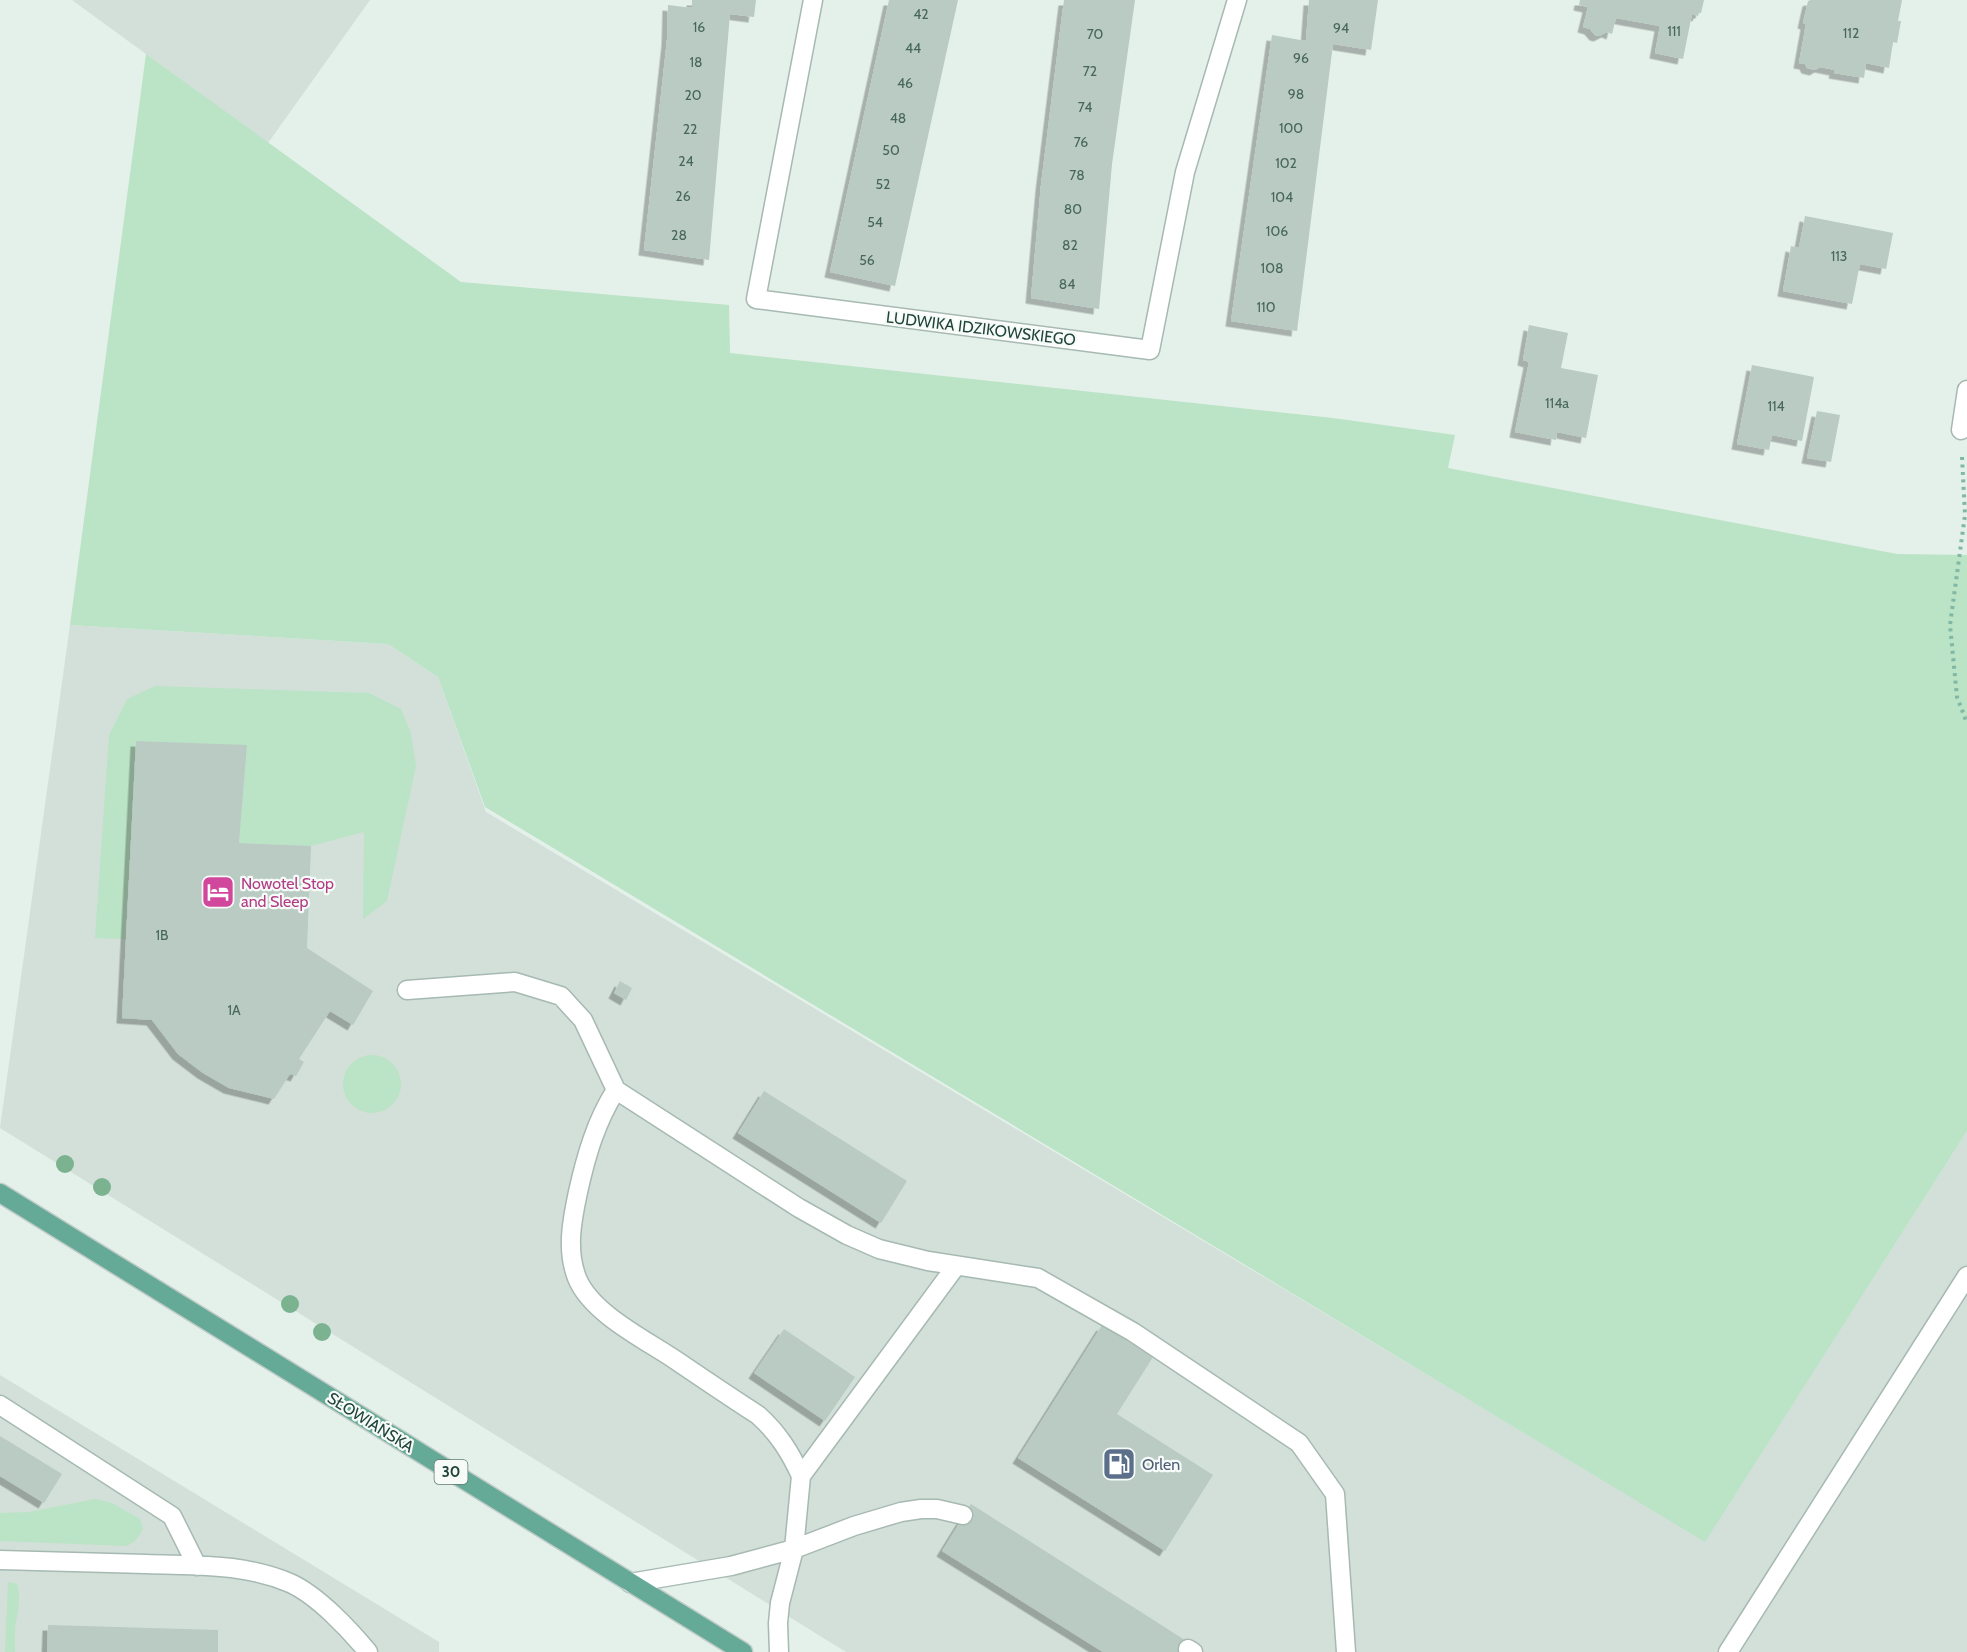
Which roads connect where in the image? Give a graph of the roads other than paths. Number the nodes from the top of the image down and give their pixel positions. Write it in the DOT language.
graph roads {
  1 [pos="813,0"];
  2 [pos="1237,0"];
  3 [pos="1967,390"];
  4 [pos="1961,430"];
  5 [pos="407,990"];
  6 [pos="616,1090"];
  7 [pos="0,1193"];
  8 [pos="956,1266"];
  9 [pos="1967,1276"];
  10 [pos="0,1405"];
  11 [pos="801,1476"];
  12 [pos="963,1515"];
  13 [pos="794,1549"];
  14 [pos="0,1560"];
  15 [pos="197,1566"];
  16 [pos="630,1583"];
  17 [pos="368,1652"];
  18 [pos="743,1652"];
  19 [pos="779,1652"];
  20 [pos="1346,1652"];
  21 [pos="1728,1652"];
  1 -- 2 [label="street, LUDWIKA IDZIKOWSKIEGO"];
  3 -- 4 [label="street"];
  5 -- 6 [label="street"];
  6 -- 8 [label="street"];
  6 -- 11 [label="street"];
  7 -- 16 [label="main road, SŁOWIAŃSKA / 30"];
  8 -- 11 [label="street"];
  8 -- 20 [label="street"];
  9 -- 21 [label="street"];
  10 -- 15 [label="street"];
  11 -- 13 [label="street"];
  12 -- 13 [label="street"];
  13 -- 16 [label="street"];
  13 -- 19 [label="street"];
  14 -- 15 [label="street"];
  15 -- 17 [label="street"];
  16 -- 18 [label="main road, SŁOWIAŃSKA / 30"];
}
